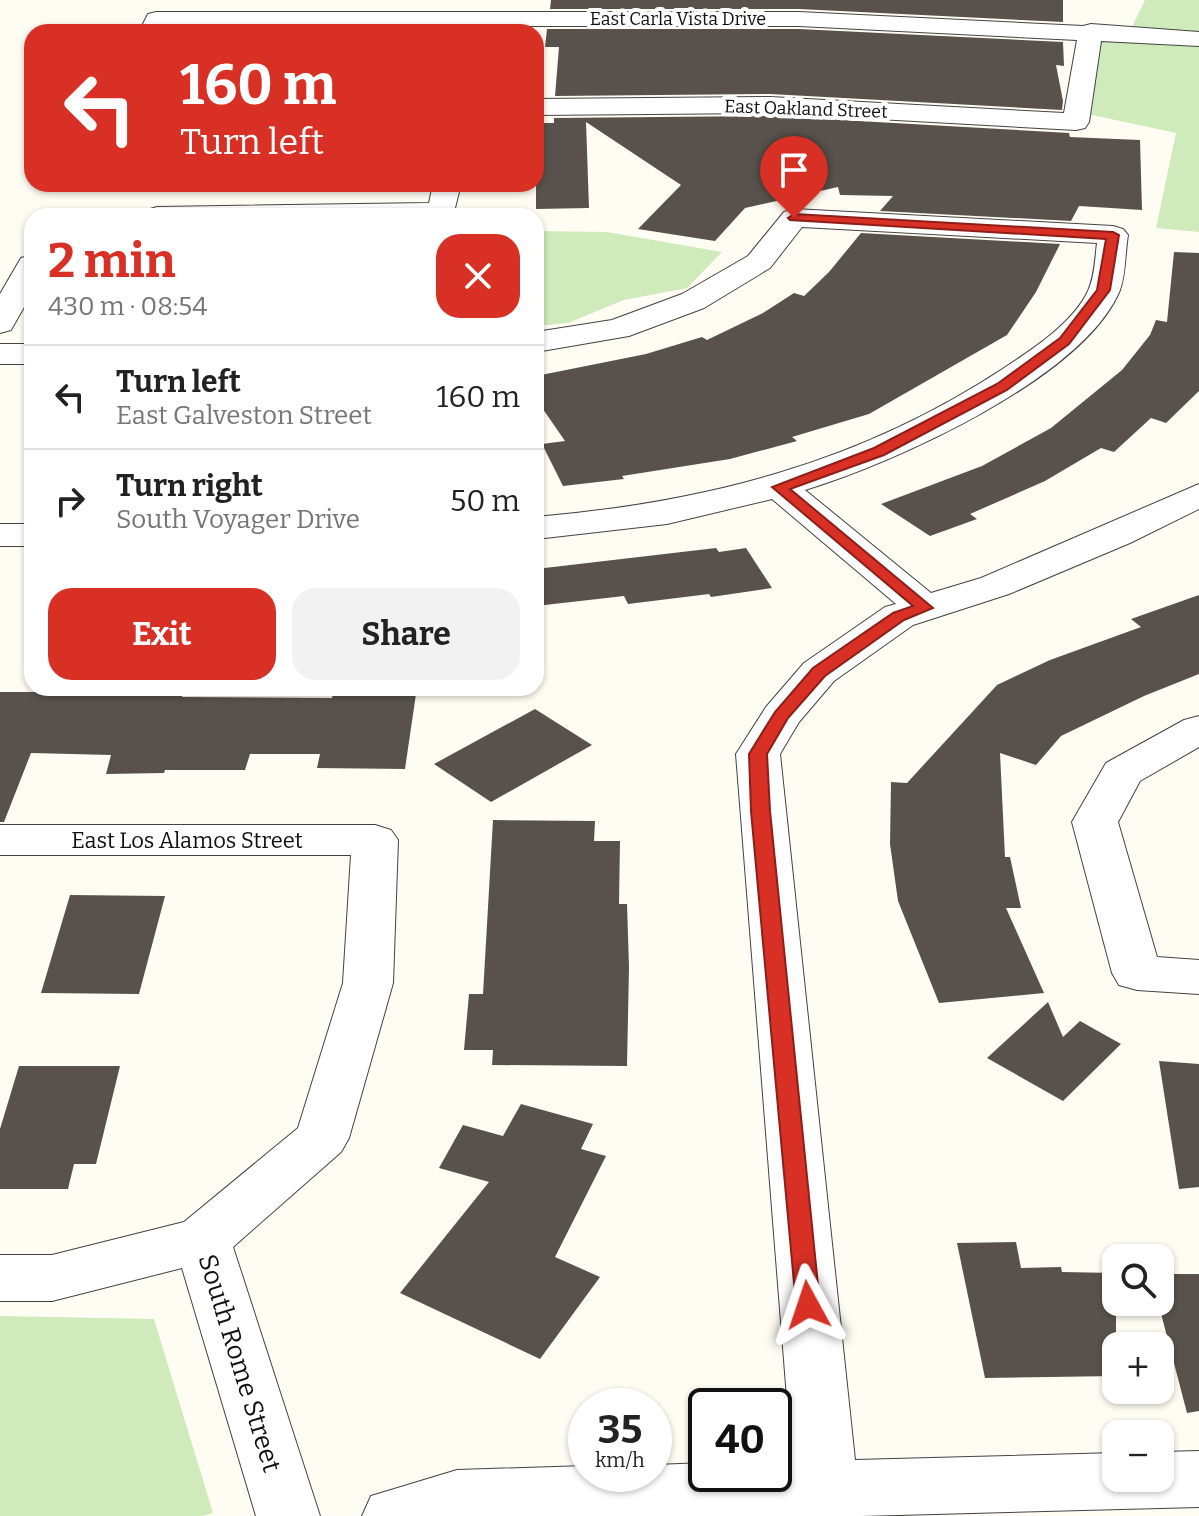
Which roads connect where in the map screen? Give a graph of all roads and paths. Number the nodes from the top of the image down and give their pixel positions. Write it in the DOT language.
graph roads {
  1 [pos="497,9"];
  2 [pos="175,24"];
  3 [pos="1091,31"];
  4 [pos="1199,39"];
  5 [pos="544,107"];
  6 [pos="445,197"];
  7 [pos="278,208"];
  8 [pos="24,279"];
  9 [pos="0,323"];
  10 [pos="544,341"];
  11 [pos="0,354"];
  12 [pos="24,354"];
  13 [pos="779,487"];
  14 [pos="1199,495"];
  15 [pos="544,527"];
  16 [pos="0,535"];
  17 [pos="24,535"];
  18 [pos="925,608"];
  19 [pos="1199,729"];
  20 [pos="0,840"];
  21 [pos="375,840"];
  22 [pos="1199,977"];
  23 [pos="202,1240"];
  24 [pos="0,1278"];
  25 [pos="1199,1479"];
  26 [pos="827,1503"];
  27 [pos="288,1516"];
  28 [pos="394,1516"];
  1 -- 2 [label="street, East Carla Vista Drive"];
  1 -- 3 [label="street, East Carla Vista Drive"];
  3 -- 4 [label="street, East Carla Vista Drive"];
  3 -- 5 [label="street, East Oakland Street"];
  6 -- 7 [label="street"];
  8 -- 9 [label="street"];
  10 -- 13 [label="street"];
  11 -- 12 [label="street"];
  13 -- 15 [label="street"];
  13 -- 18 [label="street"];
  14 -- 18 [label="street"];
  16 -- 17 [label="street"];
  18 -- 26 [label="street"];
  19 -- 22 [label="street"];
  20 -- 21 [label="street, East Los Alamos Street"];
  21 -- 23 [label="street, South Rome Street"];
  23 -- 24 [label="street"];
  23 -- 27 [label="street, South Rome Street"];
  25 -- 26 [label="street"];
  26 -- 28 [label="street"];
}
